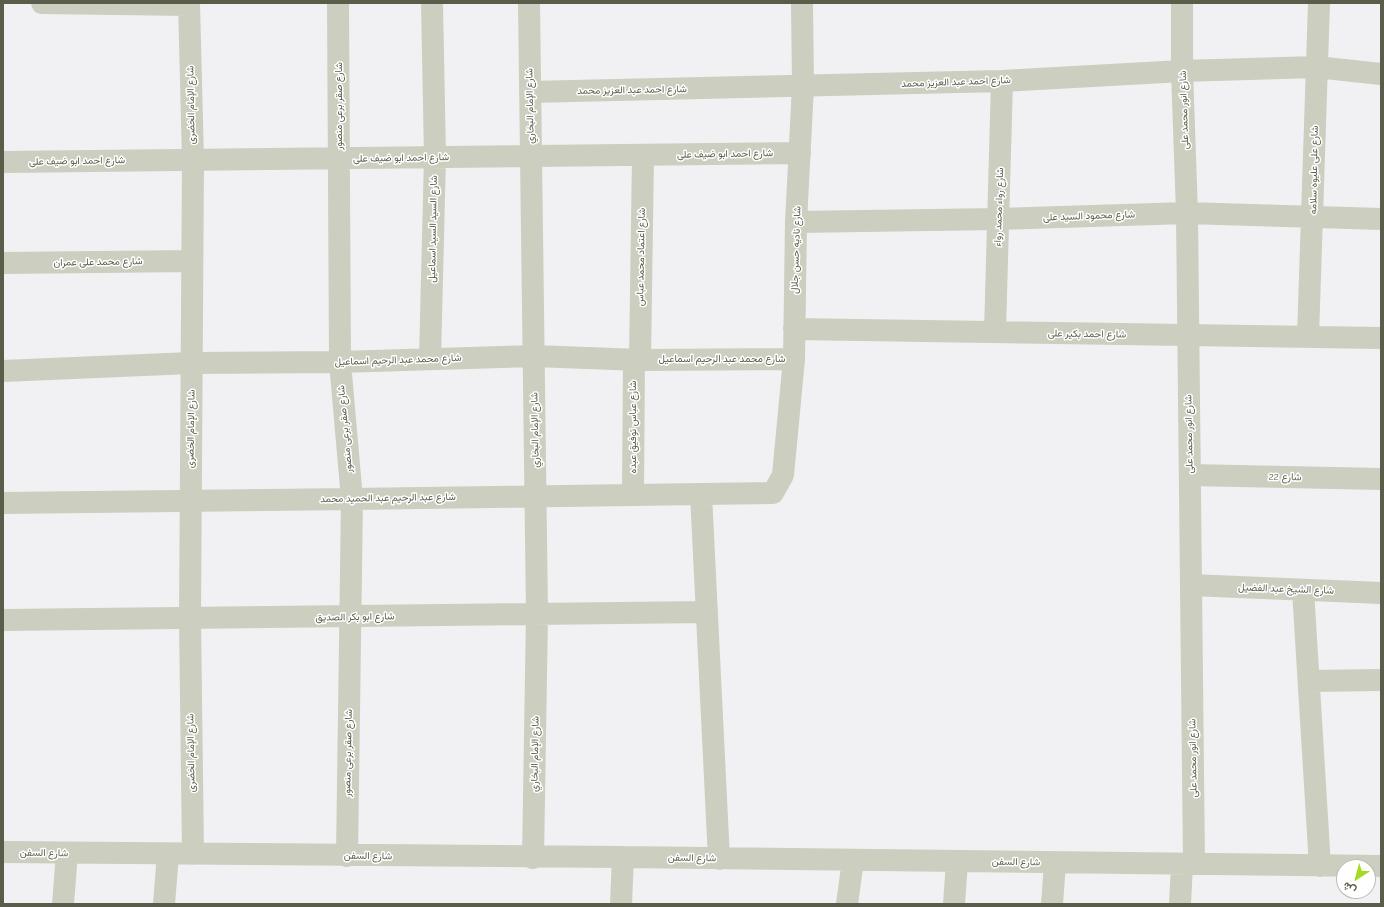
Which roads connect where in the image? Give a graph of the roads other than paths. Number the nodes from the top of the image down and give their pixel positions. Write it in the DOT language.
graph roads {
  1 [pos="42,3"];
  2 [pos="338,3"];
  3 [pos="432,3"];
  4 [pos="529,3"];
  5 [pos="802,3"];
  6 [pos="1182,3"];
  7 [pos="1319,3"];
  8 [pos="189,4"];
  9 [pos="1316,67"];
  10 [pos="1182,71"];
  11 [pos="1381,74"];
  12 [pos="1002,81"];
  13 [pos="803,86"];
  14 [pos="530,92"];
  15 [pos="800,153"];
  16 [pos="643,155"];
  17 [pos="435,157"];
  18 [pos="531,157"];
  19 [pos="340,158"];
  20 [pos="192,160"];
  21 [pos="3,162"];
  22 [pos="1187,213"];
  23 [pos="1313,216"];
  24 [pos="1381,218"];
  25 [pos="998,219"];
  26 [pos="796,222"];
  27 [pos="192,261"];
  28 [pos="3,263"];
  29 [pos="794,329"];
  30 [pos="995,332"];
  31 [pos="1188,335"];
  32 [pos="1308,337"];
  33 [pos="1381,338"];
  34 [pos="534,356"];
  35 [pos="430,359"];
  36 [pos="637,359"];
  37 [pos="794,359"];
  38 [pos="340,362"];
  39 [pos="191,364"];
  40 [pos="3,371"];
  41 [pos="1190,475"];
  42 [pos="1381,479"];
  43 [pos="773,493"];
  44 [pos="701,494"];
  45 [pos="633,495"];
  46 [pos="536,496"];
  47 [pos="352,499"];
  48 [pos="190,500"];
  49 [pos="3,502"];
  50 [pos="1191,585"];
  51 [pos="1303,590"];
  52 [pos="1381,593"];
  53 [pos="707,612"];
  54 [pos="537,614"];
  55 [pos="350,617"];
  56 [pos="190,618"];
  57 [pos="3,620"];
  58 [pos="1381,680"];
  59 [pos="1309,681"];
  60 [pos="3,852"];
  61 [pos="67,853"];
  62 [pos="168,854"];
  63 [pos="193,854"];
  64 [pos="347,856"];
  65 [pos="623,857"];
  66 [pos="533,858"];
  67 [pos="719,858"];
  68 [pos="853,860"];
  69 [pos="957,862"];
  70 [pos="1055,863"];
  71 [pos="1188,864"];
  72 [pos="1320,866"];
  73 [pos="1381,866"];
  74 [pos="63,904"];
  75 [pos="164,904"];
  76 [pos="621,904"];
  77 [pos="847,904"];
  78 [pos="954,904"];
  79 [pos="1052,904"];
  80 [pos="1180,904"];
  1 -- 8 [label="street"];
  2 -- 19 [label="street, شارع صقر برعى منصور"];
  3 -- 17 [label="street, شارع السيد السيد اسماعيل"];
  4 -- 14 [label="street, شارع الإمام البخاري"];
  5 -- 13 [label="street, شارع ناديه حسن جلال"];
  6 -- 10 [label="street, شارع انور محمد على"];
  7 -- 9 [label="street, شارع على عليوه سلامه"];
  8 -- 20 [label="street, شارع الإمام الخضرى"];
  9 -- 10 [label="street, شارع احمد عبد العزيز محمد"];
  9 -- 11 [label="street, شارع احمد عبد العزيز محمد"];
  9 -- 23 [label="street, شارع على عليوه سلامه"];
  10 -- 12 [label="street, شارع احمد عبد العزيز محمد"];
  10 -- 22 [label="street, شارع انور محمد على"];
  12 -- 13 [label="street, شارع احمد عبد العزيز محمد"];
  12 -- 25 [label="street, شارع رواء محمد رواء"];
  13 -- 14 [label="street, شارع احمد عبد العزيز محمد"];
  13 -- 15 [label="street, شارع ناديه حسن جلال"];
  14 -- 18 [label="street, شارع الإمام البخاري"];
  15 -- 16 [label="street, شارع احمد ابو ضيف على"];
  15 -- 26 [label="street, شارع ناديه حسن جلال"];
  16 -- 18 [label="street, شارع احمد ابو ضيف على"];
  16 -- 36 [label="street, شارع اعتماد محمد عباس"];
  17 -- 18 [label="street, شارع احمد ابو ضيف على"];
  17 -- 19 [label="street, شارع احمد ابو ضيف على"];
  17 -- 35 [label="street, شارع السيد السيد اسماعيل"];
  18 -- 34 [label="street, شارع الإمام البخاري"];
  19 -- 20 [label="street, شارع احمد ابو ضيف على"];
  19 -- 38 [label="street, شارع صقر برعى منصور"];
  20 -- 21 [label="street, شارع احمد ابو ضيف على"];
  20 -- 27 [label="street, شارع الإمام الخضرى"];
  22 -- 23 [label="street, شارع محمود السيد على"];
  22 -- 25 [label="street, شارع محمود السيد على"];
  22 -- 31 [label="street, شارع انور محمد على"];
  23 -- 24 [label="street, شارع محمود السيد على"];
  23 -- 32 [label="street, شارع على عليوه سلامه"];
  25 -- 26 [label="street, شارع محمود السيد على"];
  25 -- 30 [label="street, شارع رواء محمد رواء"];
  26 -- 29 [label="street, شارع ناديه حسن جلال"];
  27 -- 28 [label="street, شارع محمد على عمران"];
  27 -- 39 [label="street, شارع الإمام الخضرى"];
  29 -- 30 [label="street, شارع احمد بكير على"];
  29 -- 37 [label="street, شارع ناديه حسن جلال"];
  30 -- 31 [label="street, شارع احمد بكير على"];
  31 -- 32 [label="street, شارع احمد بكير على"];
  31 -- 41 [label="street, شارع انور محمد على"];
  32 -- 33 [label="street, شارع احمد بكير على"];
  34 -- 35 [label="street, شارع محمد عبد الرحيم اسماعيل"];
  34 -- 36 [label="street, شارع محمد عبد الرحيم اسماعيل"];
  34 -- 46 [label="street, شارع الإمام البخاري"];
  35 -- 38 [label="street, شارع محمد عبد الرحيم اسماعيل"];
  36 -- 37 [label="street, شارع محمد عبد الرحيم اسماعيل"];
  36 -- 45 [label="street, شارع عباس توفيق عبده"];
  37 -- 43 [label="street, شارع ناديه حسن جلال"];
  38 -- 39 [label="street, شارع محمد عبد الرحيم اسماعيل"];
  38 -- 47 [label="street, شارع صقر برعى منصور"];
  39 -- 40 [label="street, شارع محمد عبد الرحيم اسماعيل"];
  39 -- 48 [label="street, شارع الإمام الخضرى"];
  41 -- 42 [label="street, شارع 22"];
  41 -- 50 [label="street, شارع انور محمد على"];
  43 -- 44 [label="street, شارع عبد الرحيم عبد الحميد محمد"];
  44 -- 45 [label="street, شارع عبد الرحيم عبد الحميد محمد"];
  44 -- 53 [label="street"];
  45 -- 46 [label="street, شارع عبد الرحيم عبد الحميد محمد"];
  46 -- 47 [label="street, شارع عبد الرحيم عبد الحميد محمد"];
  46 -- 54 [label="street, شارع الإمام البخاري"];
  47 -- 48 [label="street, شارع عبد الرحيم عبد الحميد محمد"];
  47 -- 55 [label="street, شارع صقر برعى منصور"];
  48 -- 49 [label="street, شارع عبد الرحيم عبد الحميد محمد"];
  48 -- 56 [label="street, شارع الإمام الخضرى"];
  50 -- 51 [label="street, شارع الشيخ عبد الفضيل"];
  50 -- 71 [label="street, شارع انور محمد على"];
  51 -- 52 [label="street, شارع الشيخ عبد الفضيل"];
  51 -- 59 [label="street"];
  53 -- 54 [label="street, شارع ابو بكر الصديق"];
  53 -- 67 [label="street"];
  54 -- 55 [label="street, شارع ابو بكر الصديق"];
  54 -- 66 [label="street, شارع الإمام البخاري"];
  55 -- 56 [label="street, شارع ابو بكر الصديق"];
  55 -- 64 [label="street, شارع صقر برعى منصور"];
  56 -- 57 [label="street, شارع ابو بكر الصديق"];
  56 -- 63 [label="street, شارع الإمام الخضرى"];
  58 -- 59 [label="street"];
  59 -- 72 [label="street"];
  60 -- 61 [label="street, شارع السفن"];
  61 -- 62 [label="street, شارع السفن"];
  61 -- 74 [label="street"];
  62 -- 63 [label="street, شارع السفن"];
  62 -- 75 [label="street"];
  63 -- 64 [label="street, شارع السفن"];
  64 -- 66 [label="street, شارع السفن"];
  65 -- 66 [label="street, شارع السفن"];
  65 -- 67 [label="street, شارع السفن"];
  65 -- 76 [label="street"];
  67 -- 68 [label="street, شارع السفن"];
  68 -- 69 [label="street, شارع السفن"];
  68 -- 77 [label="street"];
  69 -- 70 [label="street, شارع السفن"];
  69 -- 78 [label="street"];
  70 -- 71 [label="street, شارع السفن"];
  70 -- 79 [label="street"];
  71 -- 72 [label="street, شارع السفن"];
  71 -- 80 [label="street, شارع انور محمد على"];
  72 -- 73 [label="street, شارع السفن"];
}
